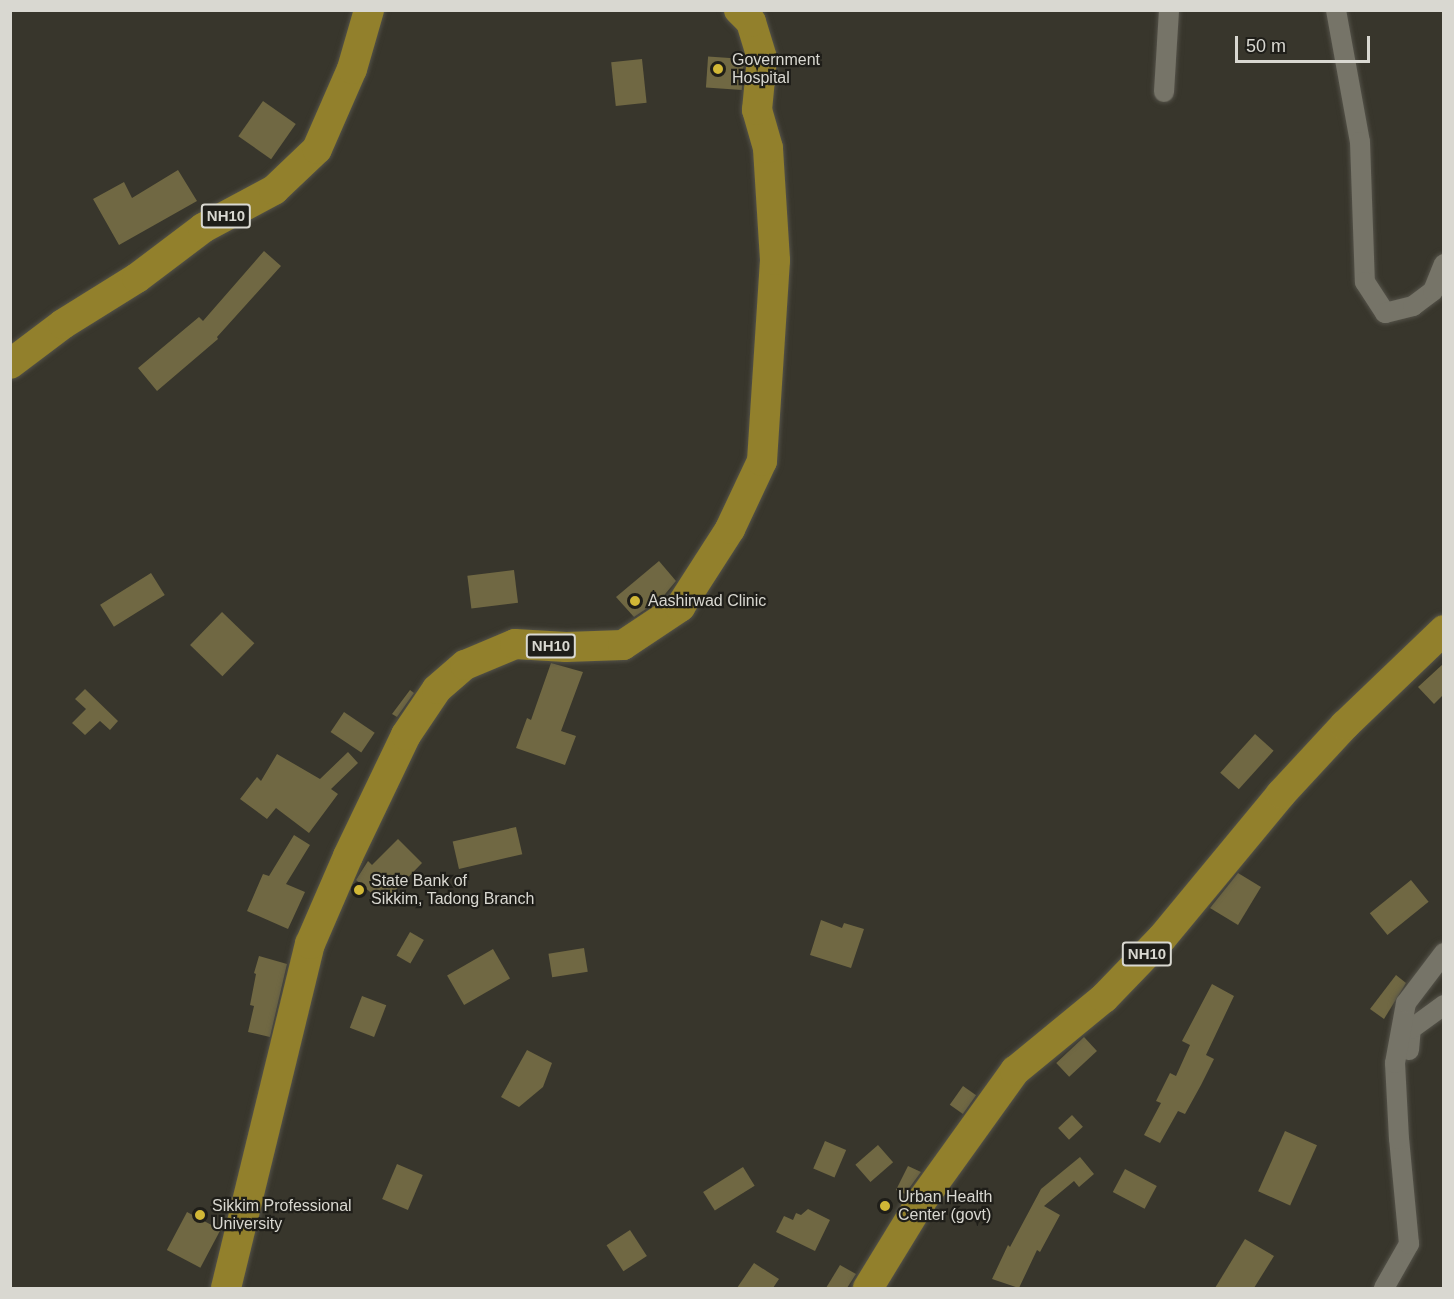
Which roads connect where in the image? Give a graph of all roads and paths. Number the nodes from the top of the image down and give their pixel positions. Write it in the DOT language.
graph roads {
  1 [pos="369,10"];
  2 [pos="739,10"];
  3 [pos="1169,10"];
  4 [pos="1336,10"];
  5 [pos="1164,92"];
  6 [pos="1443,264"];
  7 [pos="10,364"];
  8 [pos="1443,630"];
  9 [pos="1443,953"];
  10 [pos="1443,1005"];
  11 [pos="1398,1139"];
  12 [pos="226,1288"];
  13 [pos="868,1288"];
  14 [pos="1384,1288"];
  1 -- 7 [label="highway, NH10"];
  2 -- 12 [label="highway, NH10"];
  3 -- 5 [label="street"];
  4 -- 6 [label="street"];
  8 -- 13 [label="highway, NH10"];
  9 -- 11 [label="street"];
  10 -- 11 [label="street"];
  11 -- 14 [label="street"];
}
